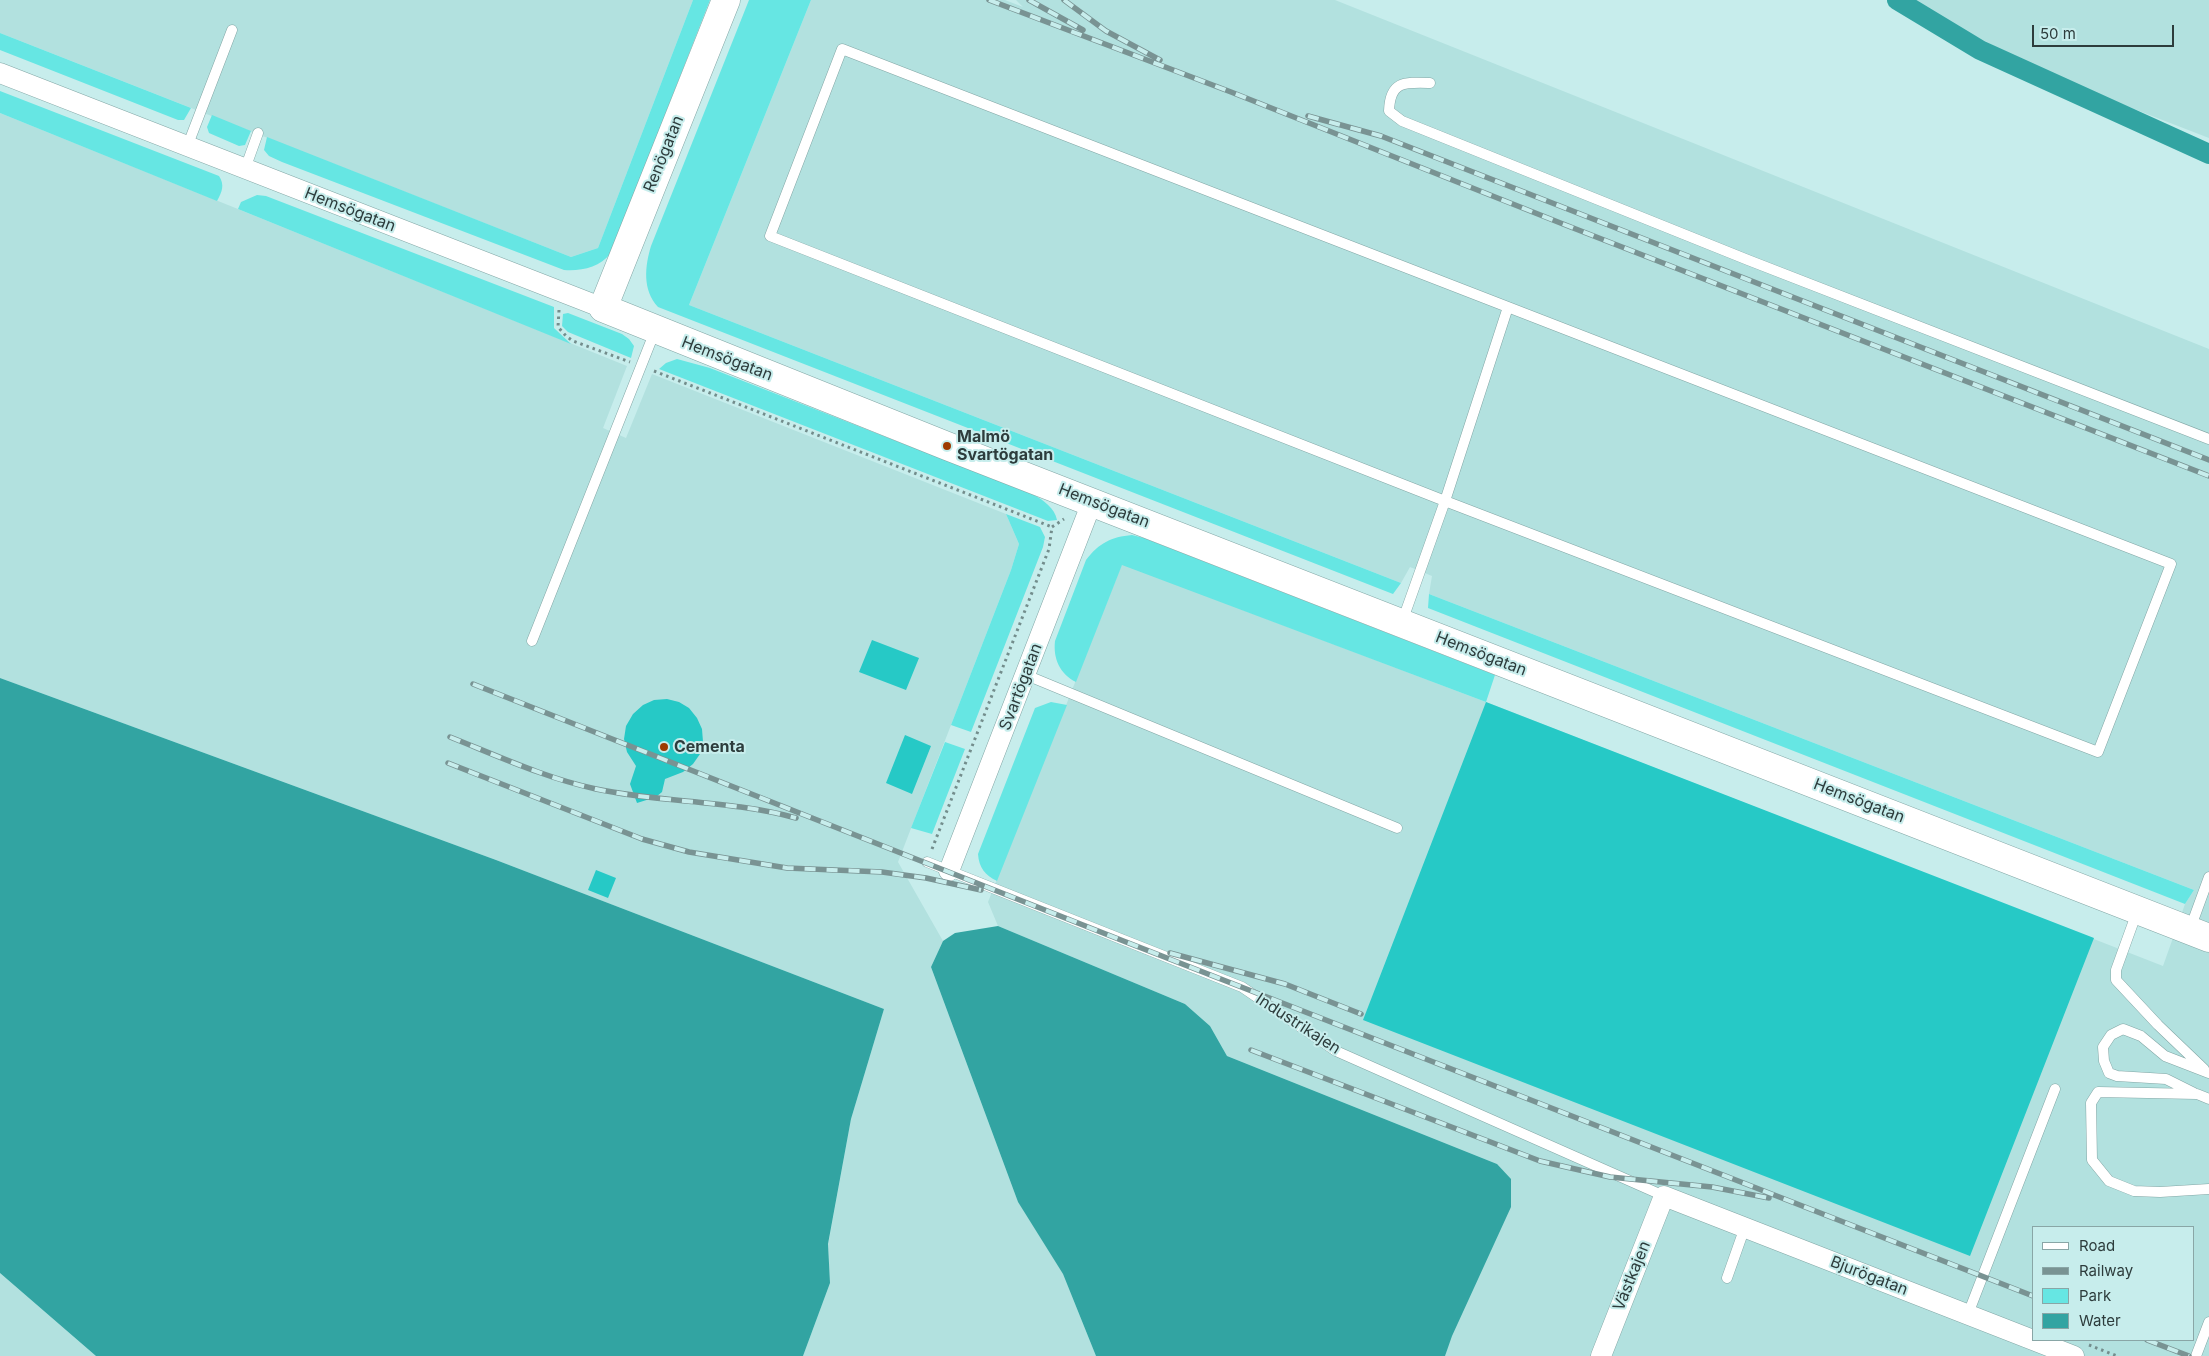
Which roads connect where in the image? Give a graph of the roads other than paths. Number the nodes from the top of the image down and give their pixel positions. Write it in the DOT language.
graph roads {
  1 [pos="726,0"];
  2 [pos="232,30"];
  3 [pos="0,73"];
  4 [pos="1430,83"];
  5 [pos="258,133"];
  6 [pos="187,147"];
  7 [pos="245,169"];
  8 [pos="1508,307"];
  9 [pos="603,308"];
  10 [pos="655,331"];
  11 [pos="2209,439"];
  12 [pos="1445,501"];
  13 [pos="1092,502"];
  14 [pos="1402,623"];
  15 [pos="532,641"];
  16 [pos="1026,675"];
  17 [pos="1397,828"];
  18 [pos="927,862"];
  19 [pos="949,871"];
  20 [pos="2209,877"];
  21 [pos="2138,910"];
  22 [pos="2199,934"];
  23 [pos="2209,1073"];
  24 [pos="2055,1090"];
  25 [pos="2197,1094"];
  26 [pos="2209,1099"];
  27 [pos="2209,1189"];
  28 [pos="1664,1196"];
  29 [pos="1745,1227"];
  30 [pos="1727,1278"];
  31 [pos="1968,1314"];
  32 [pos="2209,1322"];
  33 [pos="2032,1335"];
  34 [pos="2050,1341"];
  35 [pos="2078,1350"];
  36 [pos="1600,1356"];
  37 [pos="2196,1356"];
  1 -- 9 [label="street, Renögatan"];
  2 -- 6 [label="lane"];
  3 -- 6 [label="street, Hemsögatan"];
  4 -- 11 [label="lane"];
  5 -- 7 [label="lane"];
  6 -- 7 [label="street, Hemsögatan"];
  7 -- 9 [label="street, Hemsögatan"];
  8 -- 12 [label="lane"];
  8 -- 12 [label="lane"];
  8 -- 12 [label="lane"];
  9 -- 10 [label="street, Hemsögatan"];
  10 -- 13 [label="street, Hemsögatan"];
  10 -- 15 [label="lane"];
  12 -- 14 [label="lane"];
  13 -- 14 [label="street, Hemsögatan"];
  13 -- 16 [label="street, Svartögatan"];
  14 -- 21 [label="street, Hemsögatan"];
  16 -- 17 [label="lane"];
  16 -- 19 [label="street, Svartögatan"];
  18 -- 19 [label="lane, Industrikajen"];
  19 -- 28 [label="lane, Industrikajen"];
  20 -- 22 [label="lane"];
  21 -- 22 [label="street, Hemsögatan"];
  21 -- 23 [label="lane"];
  23 -- 25 [label="lane"];
  24 -- 31 [label="lane"];
  25 -- 26 [label="lane"];
  25 -- 27 [label="lane"];
  28 -- 29 [label="street, Bjurögatan"];
  28 -- 36 [label="street, Västkajen"];
  29 -- 30 [label="lane"];
  29 -- 31 [label="street, Bjurögatan"];
  31 -- 33 [label="street, Bjurögatan"];
  32 -- 37 [label="lane"];
  34 -- 35 [label="street, Bjurögatan"];
}
